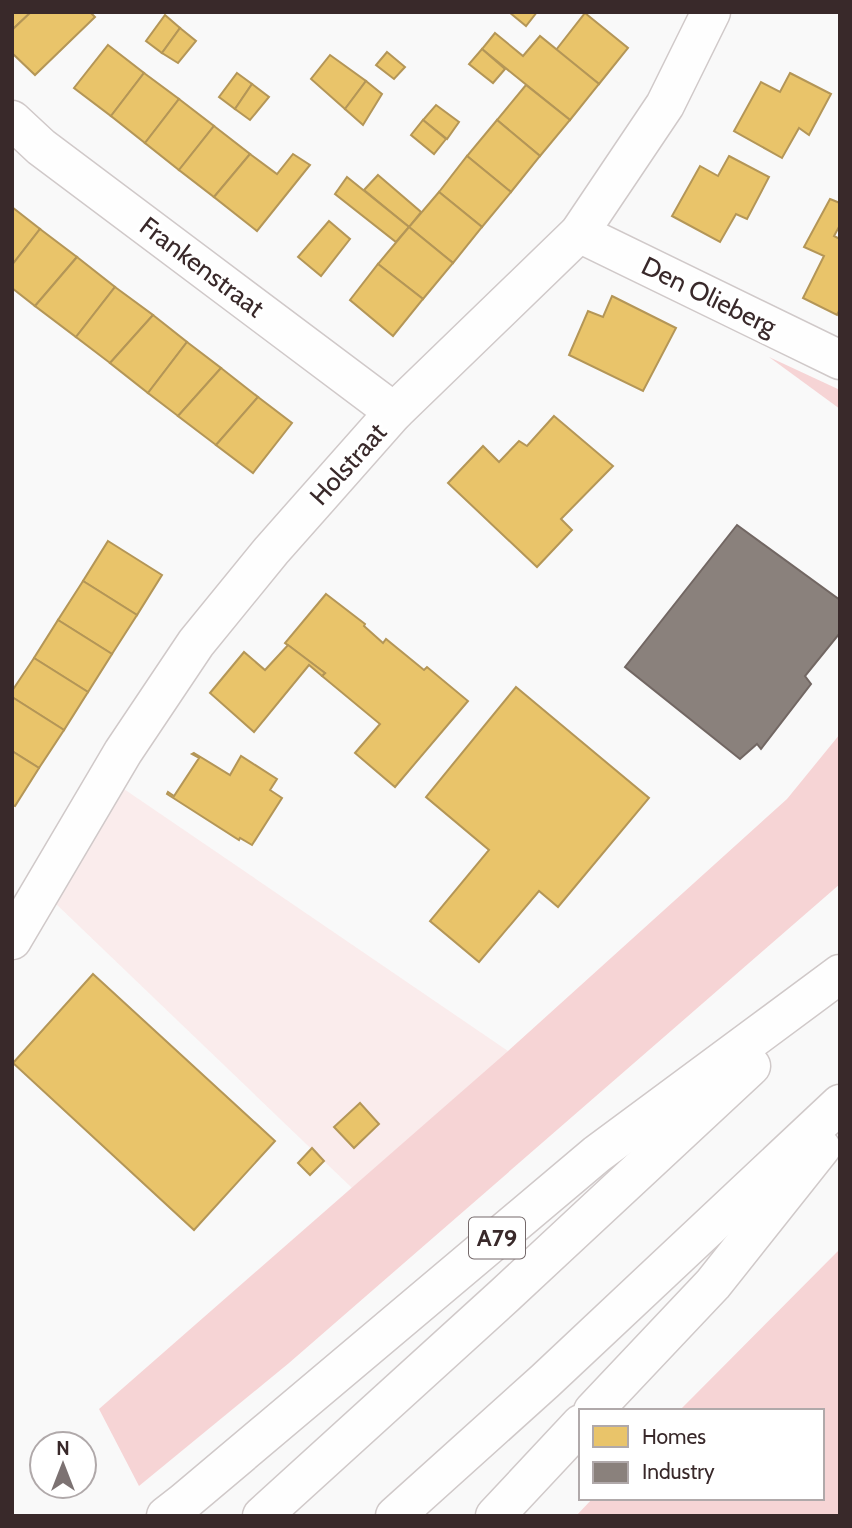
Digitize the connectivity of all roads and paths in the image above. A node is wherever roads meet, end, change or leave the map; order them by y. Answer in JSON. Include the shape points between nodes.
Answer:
{"nodes":[{"id":1,"x":711,"y":12,"type":"edge"},
{"id":2,"x":12,"y":120,"type":"edge"},
{"id":3,"x":579,"y":233,"type":"junction"},
{"id":4,"x":840,"y":360,"type":"edge"},
{"id":5,"x":394,"y":412,"type":"junction"},
{"id":6,"x":12,"y":940,"type":"edge"},
{"id":7,"x":840,"y":974,"type":"edge"},
{"id":8,"x":840,"y":983,"type":"edge"},
{"id":9,"x":840,"y":1104,"type":"edge"},
{"id":10,"x":840,"y":1125,"type":"edge"},
{"id":11,"x":595,"y":1409,"type":"edge"},
{"id":12,"x":579,"y":1426,"type":"edge"},
{"id":13,"x":166,"y":1516,"type":"edge"},
{"id":14,"x":262,"y":1516,"type":"edge"},
{"id":15,"x":395,"y":1516,"type":"edge"},
{"id":16,"x":495,"y":1516,"type":"edge"}],
"edges":[{"from":1,"to":3,"type":"main road","name":"Holstraat","via":[[665,105]]},
{"from":2,"to":5,"type":"main road","name":"Frankenstraat"},
{"from":3,"to":4,"type":"main road","name":"Den Olieberg"},
{"from":3,"to":5,"type":"main road","name":"Holstraat"},
{"from":5,"to":6,"type":"main road","name":"Holstraat","via":[[196,643],[123,752]]},
{"from":7,"to":13,"type":"main road","number":"A79","via":[[597,1154]]},
{"from":8,"to":14,"type":"main road","number":"A79"},
{"from":9,"to":15,"type":"main road"},
{"from":10,"to":11,"type":"main road","via":[[713,1284]]},
{"from":12,"to":16,"type":"main road"}]}
